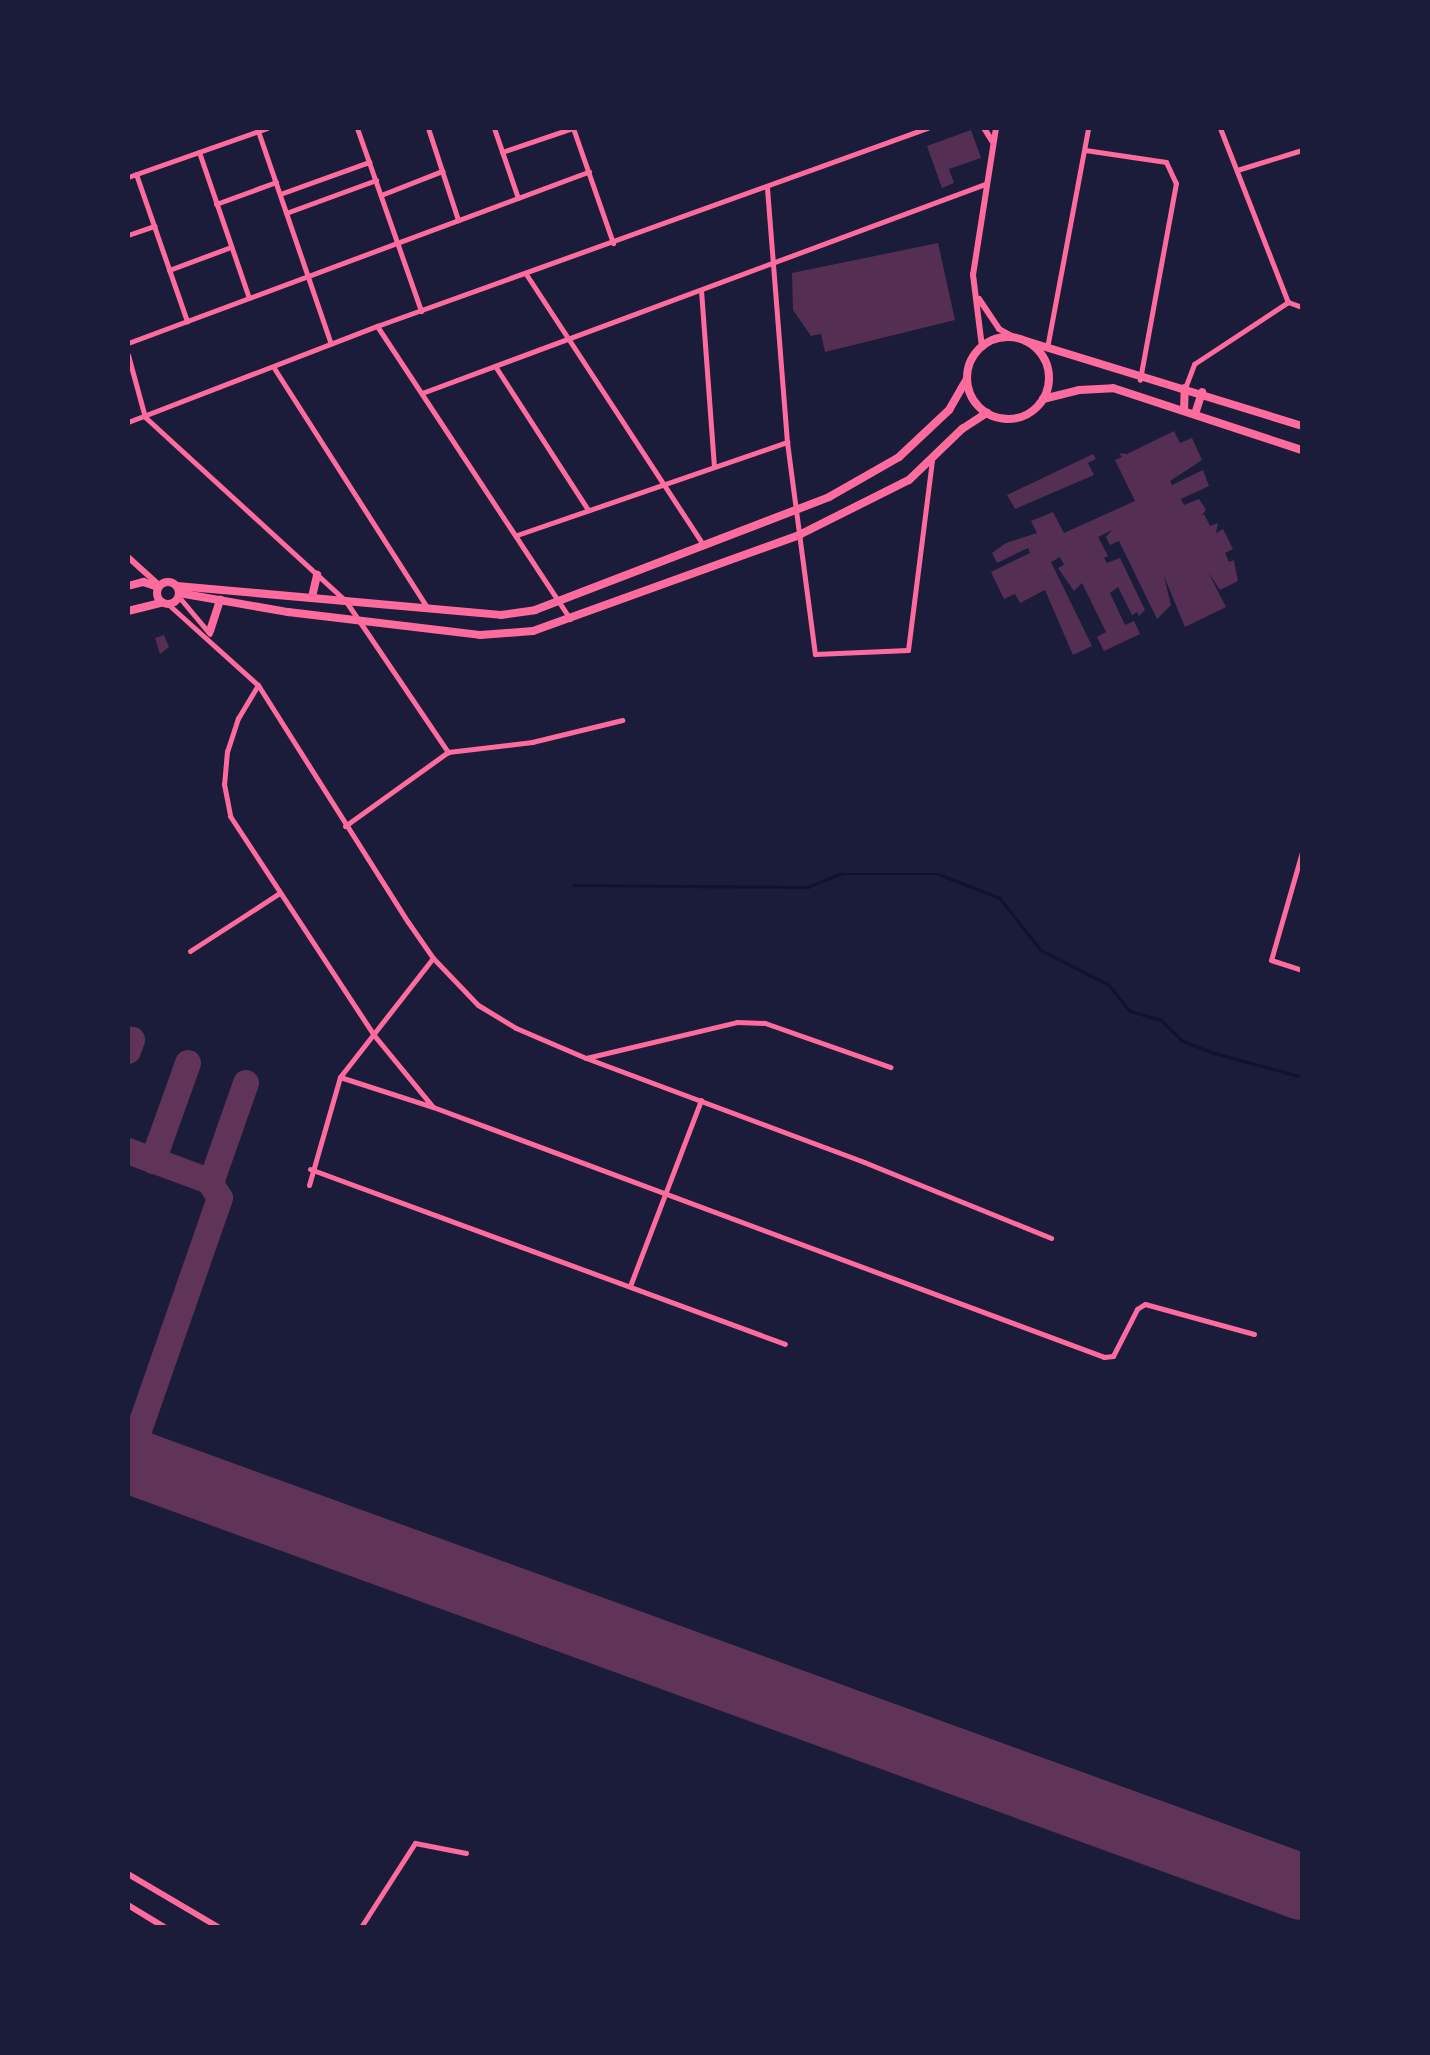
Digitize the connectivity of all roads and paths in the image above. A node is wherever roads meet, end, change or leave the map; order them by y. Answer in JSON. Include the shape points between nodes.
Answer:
{"nodes":[{"id":1,"x":267,"y":128,"type":"edge"},
{"id":2,"x":358,"y":128,"type":"edge"},
{"id":3,"x":428,"y":128,"type":"edge"},
{"id":4,"x":494,"y":128,"type":"edge"},
{"id":5,"x":573,"y":128,"type":"edge"},
{"id":6,"x":927,"y":128,"type":"edge"},
{"id":7,"x":984,"y":128,"type":"edge"},
{"id":8,"x":996,"y":128,"type":"edge"},
{"id":9,"x":1088,"y":128,"type":"edge"},
{"id":10,"x":1220,"y":128,"type":"edge"},
{"id":11,"x":258,"y":129,"type":"edge"},
{"id":12,"x":992,"y":141,"type":"junction"},
{"id":13,"x":1085,"y":150,"type":"junction"},
{"id":14,"x":1302,"y":150,"type":"edge"},
{"id":15,"x":199,"y":152,"type":"junction"},
{"id":16,"x":502,"y":152,"type":"junction"},
{"id":17,"x":369,"y":162,"type":"junction"},
{"id":18,"x":1237,"y":170,"type":"junction"},
{"id":19,"x":442,"y":171,"type":"junction"},
{"id":20,"x":589,"y":172,"type":"junction"},
{"id":21,"x":136,"y":174,"type":"junction"},
{"id":22,"x":128,"y":177,"type":"edge"},
{"id":23,"x":376,"y":180,"type":"junction"},
{"id":24,"x":276,"y":182,"type":"junction"},
{"id":25,"x":985,"y":184,"type":"junction"},
{"id":26,"x":767,"y":188,"type":"junction"},
{"id":27,"x":279,"y":194,"type":"junction"},
{"id":28,"x":381,"y":195,"type":"junction"},
{"id":29,"x":518,"y":198,"type":"junction"},
{"id":30,"x":216,"y":204,"type":"junction"},
{"id":31,"x":286,"y":213,"type":"junction"},
{"id":32,"x":458,"y":220,"type":"junction"},
{"id":33,"x":154,"y":226,"type":"junction"},
{"id":34,"x":128,"y":235,"type":"edge"},
{"id":35,"x":398,"y":243,"type":"junction"},
{"id":36,"x":613,"y":243,"type":"junction"},
{"id":37,"x":231,"y":247,"type":"junction"},
{"id":38,"x":773,"y":264,"type":"junction"},
{"id":39,"x":169,"y":270,"type":"junction"},
{"id":40,"x":526,"y":274,"type":"junction"},
{"id":41,"x":307,"y":276,"type":"junction"},
{"id":42,"x":701,"y":290,"type":"junction"},
{"id":43,"x":975,"y":292,"type":"junction"},
{"id":44,"x":248,"y":298,"type":"junction"},
{"id":45,"x":1288,"y":302,"type":"junction"},
{"id":46,"x":1302,"y":307,"type":"edge"},
{"id":47,"x":421,"y":311,"type":"junction"},
{"id":48,"x":187,"y":321,"type":"junction"},
{"id":49,"x":377,"y":326,"type":"junction"},
{"id":50,"x":1015,"y":338,"type":"junction"},
{"id":51,"x":569,"y":339,"type":"junction"},
{"id":52,"x":1026,"y":341,"type":"junction"},
{"id":53,"x":128,"y":343,"type":"edge"},
{"id":54,"x":331,"y":344,"type":"junction"},
{"id":55,"x":982,"y":347,"type":"junction"},
{"id":56,"x":1047,"y":350,"type":"junction"},
{"id":57,"x":128,"y":355,"type":"edge"},
{"id":58,"x":495,"y":366,"type":"junction"},
{"id":59,"x":274,"y":368,"type":"junction"},
{"id":60,"x":967,"y":379,"type":"junction"},
{"id":61,"x":1140,"y":380,"type":"junction"},
{"id":62,"x":1185,"y":388,"type":"junction"},
{"id":63,"x":1202,"y":392,"type":"junction"},
{"id":64,"x":422,"y":393,"type":"junction"},
{"id":65,"x":1043,"y":399,"type":"junction"},
{"id":66,"x":1184,"y":411,"type":"junction"},
{"id":67,"x":987,"y":413,"type":"junction"},
{"id":68,"x":1195,"y":414,"type":"junction"},
{"id":69,"x":145,"y":416,"type":"junction"},
{"id":70,"x":128,"y":422,"type":"edge"},
{"id":71,"x":1302,"y":426,"type":"edge"},
{"id":72,"x":787,"y":442,"type":"junction"},
{"id":73,"x":1302,"y":450,"type":"edge"},
{"id":74,"x":932,"y":459,"type":"junction"},
{"id":75,"x":714,"y":465,"type":"junction"},
{"id":76,"x":664,"y":484,"type":"junction"},
{"id":77,"x":588,"y":510,"type":"junction"},
{"id":78,"x":796,"y":513,"type":"junction"},
{"id":79,"x":517,"y":535,"type":"junction"},
{"id":80,"x":799,"y":535,"type":"junction"},
{"id":81,"x":705,"y":548,"type":"junction"},
{"id":82,"x":128,"y":557,"type":"edge"},
{"id":83,"x":317,"y":575,"type":"junction"},
{"id":84,"x":128,"y":586,"type":"edge"},
{"id":85,"x":159,"y":586,"type":"junction"},
{"id":86,"x":178,"y":592,"type":"junction"},
{"id":87,"x":312,"y":597,"type":"junction"},
{"id":88,"x":220,"y":600,"type":"junction"},
{"id":89,"x":345,"y":600,"type":"junction"},
{"id":90,"x":557,"y":602,"type":"junction"},
{"id":91,"x":165,"y":604,"type":"junction"},
{"id":92,"x":428,"y":610,"type":"junction"},
{"id":93,"x":128,"y":611,"type":"edge"},
{"id":94,"x":357,"y":620,"type":"junction"},
{"id":95,"x":570,"y":620,"type":"junction"},
{"id":96,"x":211,"y":636,"type":"junction"},
{"id":97,"x":258,"y":685,"type":"junction"},
{"id":98,"x":622,"y":720,"type":"dead end"},
{"id":99,"x":448,"y":752,"type":"junction"},
{"id":100,"x":345,"y":825,"type":"junction"},
{"id":101,"x":1302,"y":855,"type":"edge"},
{"id":102,"x":278,"y":894,"type":"junction"},
{"id":103,"x":190,"y":951,"type":"dead end"},
{"id":104,"x":433,"y":958,"type":"junction"},
{"id":105,"x":1302,"y":970,"type":"edge"},
{"id":106,"x":373,"y":1034,"type":"junction"},
{"id":107,"x":586,"y":1058,"type":"junction"},
{"id":108,"x":890,"y":1067,"type":"dead end"},
{"id":109,"x":340,"y":1077,"type":"junction"},
{"id":110,"x":701,"y":1100,"type":"junction"},
{"id":111,"x":433,"y":1107,"type":"junction"},
{"id":112,"x":310,"y":1169,"type":"junction"},
{"id":113,"x":309,"y":1185,"type":"dead end"},
{"id":114,"x":663,"y":1196,"type":"junction"},
{"id":115,"x":1051,"y":1238,"type":"dead end"},
{"id":116,"x":630,"y":1286,"type":"junction"},
{"id":117,"x":1254,"y":1334,"type":"dead end"},
{"id":118,"x":785,"y":1344,"type":"dead end"},
{"id":119,"x":466,"y":1853,"type":"dead end"},
{"id":120,"x":128,"y":1874,"type":"edge"},
{"id":121,"x":128,"y":1905,"type":"edge"},
{"id":122,"x":164,"y":1927,"type":"edge"},
{"id":123,"x":218,"y":1927,"type":"edge"},
{"id":124,"x":360,"y":1927,"type":"edge"}],
"edges":[{"from":1,"to":11,"type":"street"},
{"from":2,"to":17,"type":"street"},
{"from":3,"to":19,"type":"street"},
{"from":4,"to":16,"type":"street"},
{"from":5,"to":16,"type":"street"},
{"from":5,"to":20,"type":"street"},
{"from":6,"to":26,"type":"street"},
{"from":7,"to":12,"type":"street"},
{"from":8,"to":12,"type":"street"},
{"from":9,"to":13,"type":"street"},
{"from":10,"to":18,"type":"street"},
{"from":11,"to":15,"type":"street"},
{"from":11,"to":24,"type":"street"},
{"from":12,"to":25,"type":"street"},
{"from":13,"to":56,"type":"street"},
{"from":13,"to":61,"type":"street","via":[[1166,162],[1176,183]]},
{"from":14,"to":18,"type":"street"},
{"from":15,"to":21,"type":"street"},
{"from":15,"to":30,"type":"street"},
{"from":16,"to":29,"type":"street"},
{"from":17,"to":23,"type":"street"},
{"from":17,"to":27,"type":"street"},
{"from":18,"to":45,"type":"street"},
{"from":19,"to":28,"type":"street"},
{"from":19,"to":32,"type":"street"},
{"from":20,"to":29,"type":"street"},
{"from":20,"to":36,"type":"street"},
{"from":21,"to":22,"type":"street"},
{"from":21,"to":33,"type":"street"},
{"from":23,"to":28,"type":"street"},
{"from":23,"to":31,"type":"street"},
{"from":24,"to":27,"type":"street"},
{"from":24,"to":30,"type":"street"},
{"from":25,"to":38,"type":"street"},
{"from":25,"to":43,"type":"street"},
{"from":26,"to":36,"type":"street"},
{"from":26,"to":38,"type":"street"},
{"from":27,"to":31,"type":"street"},
{"from":28,"to":35,"type":"street"},
{"from":29,"to":32,"type":"street"},
{"from":30,"to":37,"type":"street"},
{"from":31,"to":41,"type":"street"},
{"from":32,"to":35,"type":"street"},
{"from":33,"to":34,"type":"street"},
{"from":33,"to":39,"type":"street"},
{"from":35,"to":41,"type":"street"},
{"from":35,"to":47,"type":"street"},
{"from":36,"to":40,"type":"street"},
{"from":37,"to":39,"type":"street"},
{"from":37,"to":44,"type":"street"},
{"from":38,"to":42,"type":"street"},
{"from":38,"to":72,"type":"street"},
{"from":39,"to":48,"type":"street"},
{"from":40,"to":47,"type":"street"},
{"from":40,"to":51,"type":"street"},
{"from":41,"to":44,"type":"street"},
{"from":41,"to":54,"type":"street"},
{"from":42,"to":51,"type":"street"},
{"from":42,"to":75,"type":"street"},
{"from":43,"to":50,"type":"street","via":[[999,329]]},
{"from":43,"to":55,"type":"street"},
{"from":44,"to":48,"type":"street"},
{"from":45,"to":46,"type":"street"},
{"from":45,"to":62,"type":"street","via":[[1192,366]]},
{"from":47,"to":49,"type":"street"},
{"from":48,"to":53,"type":"street"},
{"from":49,"to":54,"type":"street"},
{"from":49,"to":64,"type":"street"},
{"from":50,"to":52,"type":"main road"},
{"from":50,"to":55,"type":"main road"},
{"from":51,"to":58,"type":"street"},
{"from":51,"to":76,"type":"street"},
{"from":52,"to":56,"type":"main road"},
{"from":52,"to":65,"type":"main road","via":[[1037,349],[1049,373]]},
{"from":54,"to":59,"type":"street"},
{"from":55,"to":60,"type":"main road"},
{"from":56,"to":61,"type":"main road"},
{"from":57,"to":69,"type":"street"},
{"from":58,"to":64,"type":"street"},
{"from":58,"to":77,"type":"street"},
{"from":59,"to":69,"type":"street"},
{"from":59,"to":92,"type":"street"},
{"from":60,"to":67,"type":"main road","via":[[976,404]]},
{"from":60,"to":78,"type":"main road","via":[[949,410],[899,457]]},
{"from":61,"to":62,"type":"main road"},
{"from":62,"to":63,"type":"main road"},
{"from":62,"to":66,"type":"main road"},
{"from":63,"to":68,"type":"main road"},
{"from":63,"to":71,"type":"main road"},
{"from":64,"to":79,"type":"street"},
{"from":65,"to":66,"type":"main road","via":[[1113,388]]},
{"from":65,"to":67,"type":"main road","via":[[1035,409],[1012,419]]},
{"from":66,"to":68,"type":"main road"},
{"from":67,"to":74,"type":"main road"},
{"from":68,"to":73,"type":"main road"},
{"from":69,"to":70,"type":"street"},
{"from":69,"to":83,"type":"street"},
{"from":72,"to":75,"type":"street"},
{"from":72,"to":78,"type":"street"},
{"from":74,"to":80,"type":"main road","via":[[909,480]]},
{"from":74,"to":80,"type":"street","via":[[908,650],[815,654]]},
{"from":75,"to":76,"type":"street"},
{"from":76,"to":77,"type":"street"},
{"from":76,"to":81,"type":"street"},
{"from":77,"to":79,"type":"street"},
{"from":78,"to":80,"type":"street"},
{"from":78,"to":81,"type":"main road"},
{"from":79,"to":90,"type":"street"},
{"from":80,"to":95,"type":"main road"},
{"from":81,"to":90,"type":"main road"},
{"from":82,"to":85,"type":"street"},
{"from":83,"to":87,"type":"main road"},
{"from":83,"to":89,"type":"street"},
{"from":84,"to":85,"type":"main road","via":[[143,582]]},
{"from":85,"to":86,"type":"main road","via":[[170,582]]},
{"from":85,"to":91,"type":"main road"},
{"from":86,"to":87,"type":"main road"},
{"from":86,"to":88,"type":"main road"},
{"from":86,"to":91,"type":"main road"},
{"from":86,"to":96,"type":"street"},
{"from":87,"to":89,"type":"main road"},
{"from":88,"to":94,"type":"main road"},
{"from":88,"to":96,"type":"main road"},
{"from":89,"to":92,"type":"main road"},
{"from":89,"to":94,"type":"street"},
{"from":90,"to":92,"type":"main road","via":[[501,615]]},
{"from":90,"to":95,"type":"street"},
{"from":91,"to":93,"type":"main road"},
{"from":91,"to":96,"type":"street"},
{"from":94,"to":95,"type":"main road","via":[[480,635],[533,631]]},
{"from":94,"to":99,"type":"street"},
{"from":96,"to":97,"type":"street"},
{"from":97,"to":100,"type":"street"},
{"from":97,"to":102,"type":"street","via":[[238,718],[223,784],[230,816]]},
{"from":98,"to":99,"type":"street","via":[[532,742]]},
{"from":99,"to":100,"type":"street"},
{"from":100,"to":104,"type":"street"},
{"from":101,"to":105,"type":"street","via":[[1271,960]]},
{"from":102,"to":103,"type":"street"},
{"from":102,"to":106,"type":"street"},
{"from":104,"to":106,"type":"street"},
{"from":104,"to":107,"type":"street","via":[[478,1005],[516,1028]]},
{"from":106,"to":109,"type":"street"},
{"from":106,"to":111,"type":"street"},
{"from":107,"to":108,"type":"street","via":[[737,1022],[765,1023]]},
{"from":107,"to":110,"type":"street"},
{"from":109,"to":111,"type":"street"},
{"from":109,"to":112,"type":"street"},
{"from":110,"to":114,"type":"street"},
{"from":110,"to":115,"type":"street"},
{"from":111,"to":114,"type":"street"},
{"from":112,"to":113,"type":"street"},
{"from":112,"to":116,"type":"street"},
{"from":114,"to":116,"type":"street"},
{"from":114,"to":117,"type":"street","via":[[1104,1357],[1113,1356],[1145,1304]]},
{"from":116,"to":118,"type":"street"},
{"from":119,"to":124,"type":"street","via":[[415,1843]]},
{"from":120,"to":123,"type":"street"},
{"from":121,"to":122,"type":"street"}]}
